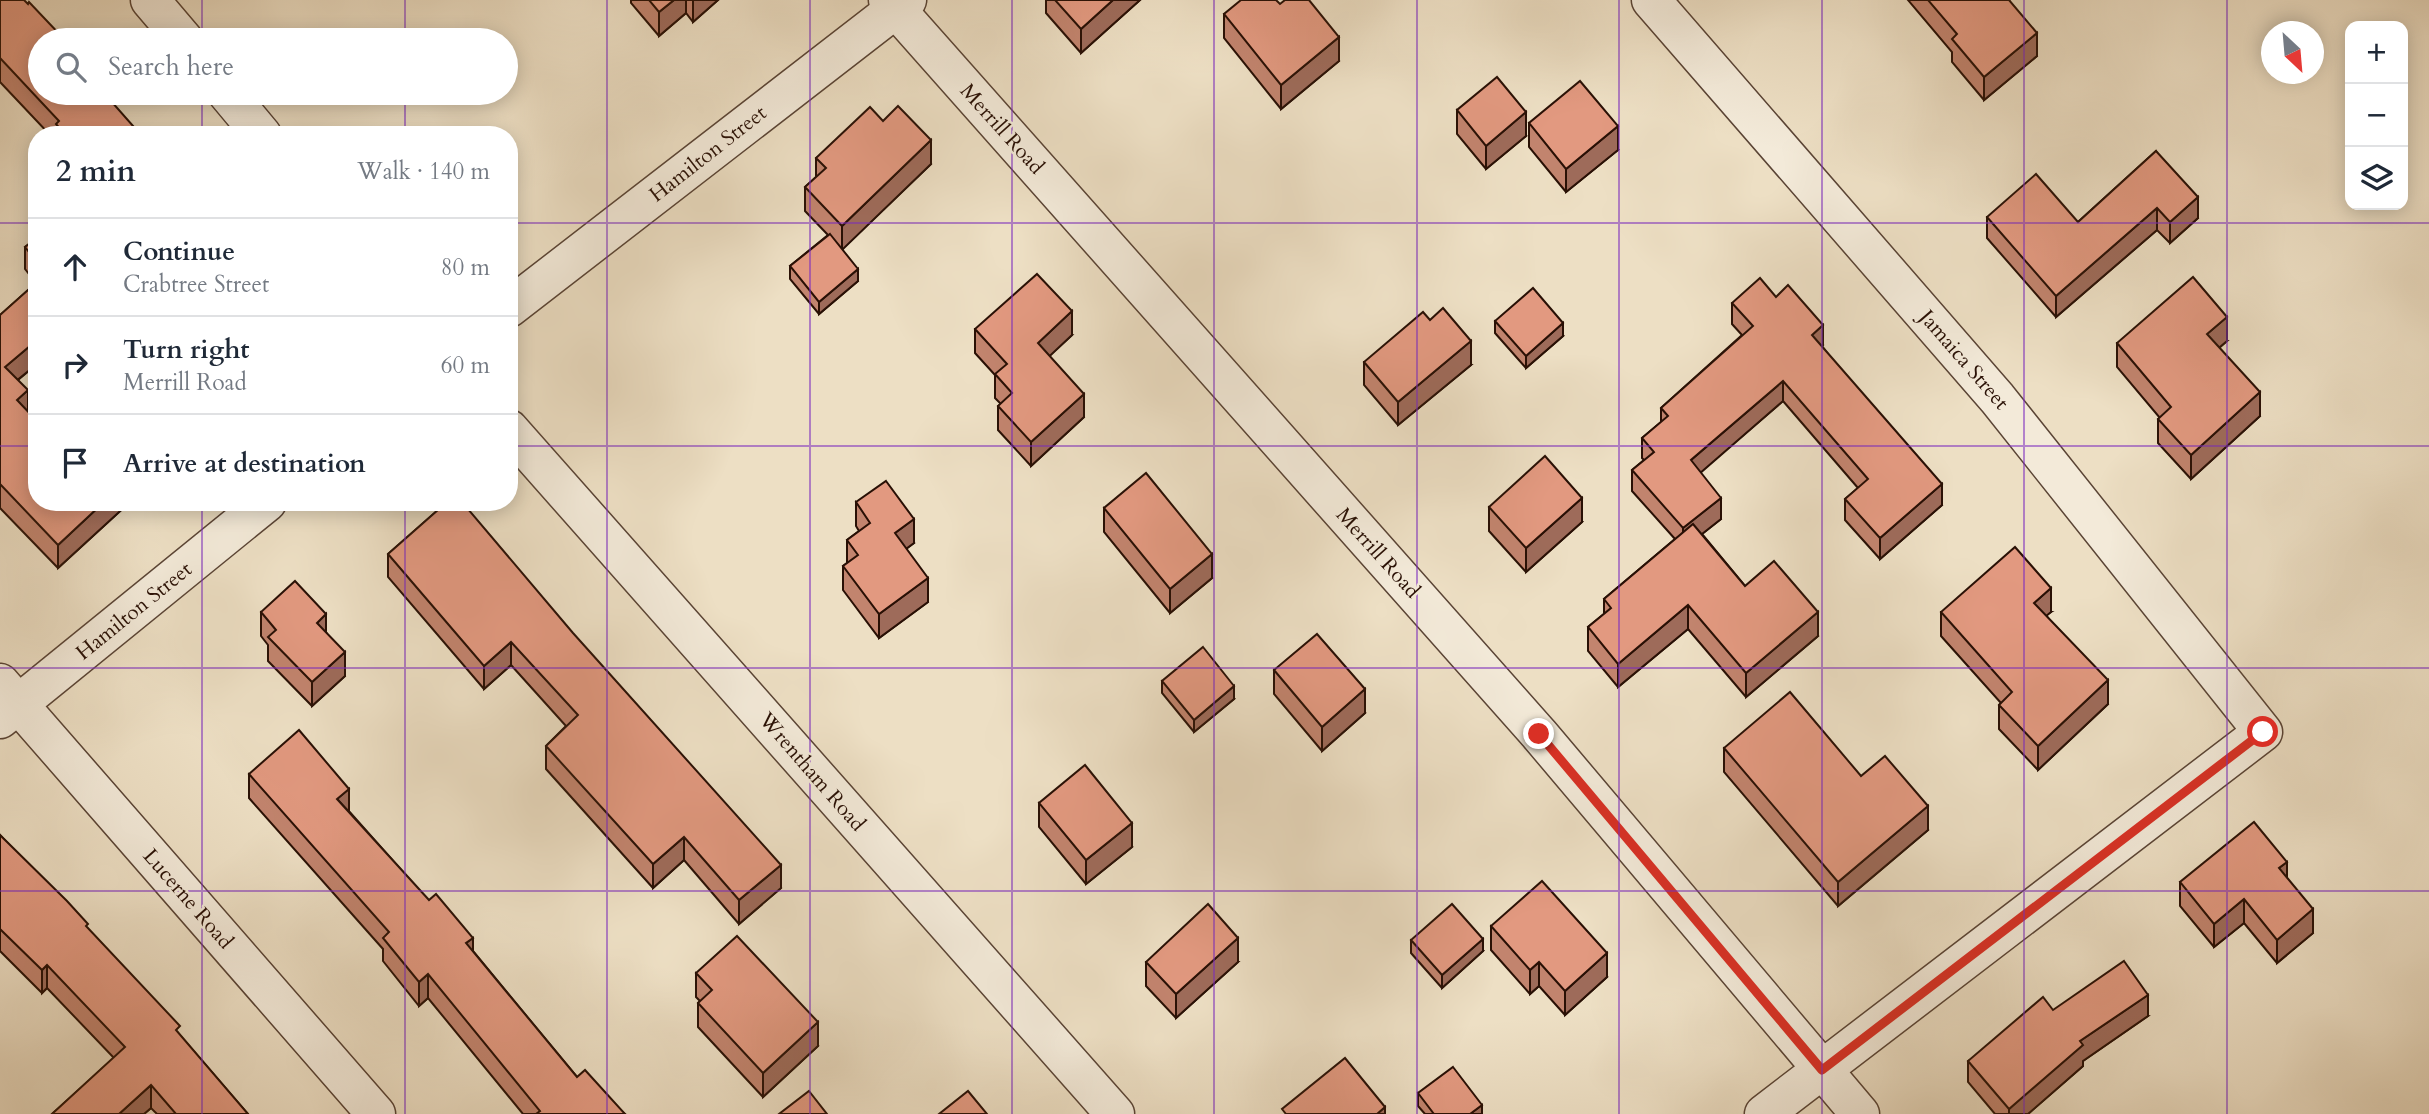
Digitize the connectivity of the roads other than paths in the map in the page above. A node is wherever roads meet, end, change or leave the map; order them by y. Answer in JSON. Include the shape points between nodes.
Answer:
{"nodes":[{"id":1,"x":150,"y":0,"type":"edge"},
{"id":2,"x":1651,"y":0,"type":"edge"},
{"id":3,"x":897,"y":3,"type":"edge"},
{"id":4,"x":174,"y":28,"type":"edge"},
{"id":5,"x":237,"y":105,"type":"edge"},
{"id":6,"x":254,"y":126,"type":"edge"},
{"id":7,"x":518,"y":301,"type":"edge"},
{"id":8,"x":518,"y":439,"type":"edge"},
{"id":9,"x":255,"y":511,"type":"edge"},
{"id":10,"x":6,"y":703,"type":"edge"},
{"id":11,"x":1822,"y":1070,"type":"junction"},
{"id":12,"x":376,"y":1114,"type":"edge"},
{"id":13,"x":1115,"y":1114,"type":"edge"},
{"id":14,"x":1764,"y":1114,"type":"edge"},
{"id":15,"x":1860,"y":1114,"type":"edge"}],
"edges":[{"from":1,"to":4,"type":"street"},
{"from":2,"to":11,"type":"street","name":"Jamaica Street","via":[[1997,398],[2263,732]]},
{"from":3,"to":7,"type":"street","name":"Hamilton Street"},
{"from":3,"to":11,"type":"street","name":"Merrill Road","via":[[1539,734]]},
{"from":5,"to":6,"type":"street"},
{"from":8,"to":13,"type":"street","name":"Wrentham Road"},
{"from":9,"to":10,"type":"street","name":"Hamilton Street"},
{"from":10,"to":12,"type":"street","name":"Lucerne Road"},
{"from":11,"to":14,"type":"street"},
{"from":11,"to":15,"type":"street","name":"Merrill Road"}]}
